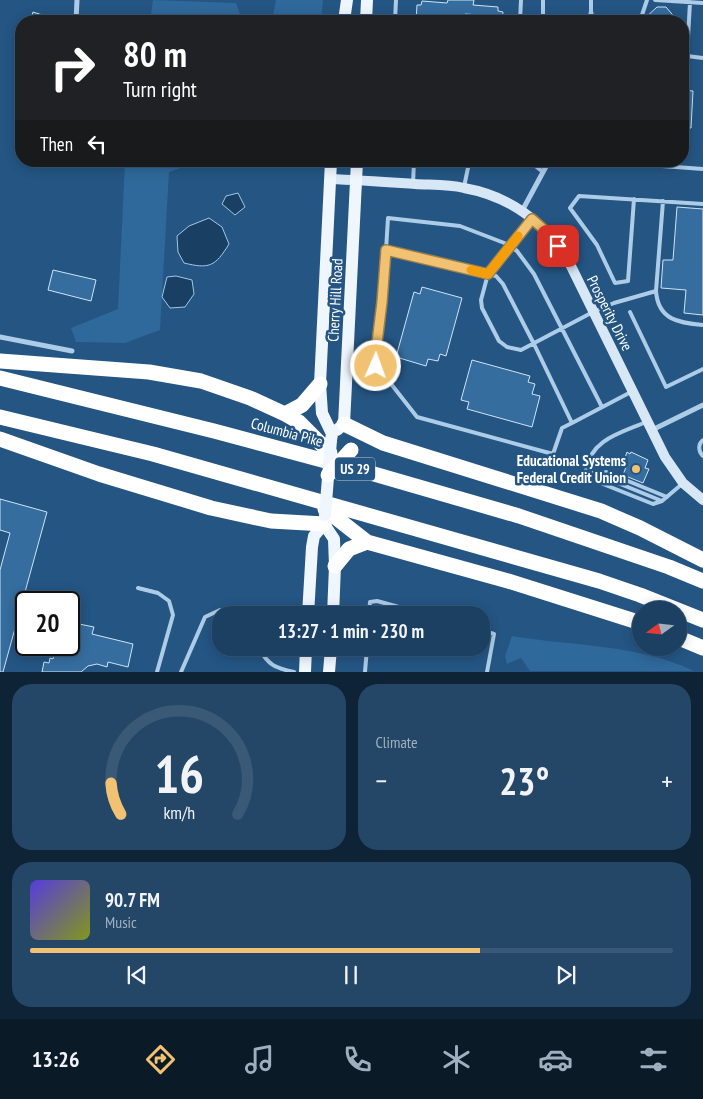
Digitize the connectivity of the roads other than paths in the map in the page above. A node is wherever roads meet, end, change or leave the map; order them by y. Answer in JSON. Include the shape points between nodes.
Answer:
{"nodes":[{"id":1,"x":77,"y":0,"type":"edge"},
{"id":2,"x":347,"y":0,"type":"edge"},
{"id":3,"x":367,"y":0,"type":"edge"},
{"id":4,"x":396,"y":0,"type":"edge"},
{"id":5,"x":521,"y":0,"type":"edge"},
{"id":6,"x":543,"y":0,"type":"edge"},
{"id":7,"x":591,"y":0,"type":"edge"},
{"id":8,"x":647,"y":0,"type":"edge"},
{"id":9,"x":655,"y":0,"type":"edge"},
{"id":10,"x":690,"y":2,"type":"junction"},
{"id":11,"x":703,"y":3,"type":"edge"},
{"id":12,"x":591,"y":13,"type":"edge"},
{"id":13,"x":76,"y":15,"type":"edge"},
{"id":14,"x":345,"y":15,"type":"edge"},
{"id":15,"x":366,"y":15,"type":"edge"},
{"id":16,"x":395,"y":15,"type":"edge"},
{"id":17,"x":520,"y":15,"type":"edge"},
{"id":18,"x":543,"y":15,"type":"edge"},
{"id":19,"x":642,"y":15,"type":"edge"},
{"id":20,"x":689,"y":15,"type":"edge"},
{"id":21,"x":689,"y":57,"type":"edge"},
{"id":22,"x":703,"y":58,"type":"edge"},
{"id":23,"x":331,"y":167,"type":"edge"},
{"id":24,"x":357,"y":167,"type":"edge"},
{"id":25,"x":414,"y":167,"type":"edge"},
{"id":26,"x":468,"y":167,"type":"edge"},
{"id":27,"x":537,"y":167,"type":"edge"},
{"id":28,"x":546,"y":167,"type":"edge"},
{"id":29,"x":672,"y":167,"type":"edge"},
{"id":30,"x":703,"y":169,"type":"edge"},
{"id":31,"x":543,"y":172,"type":"junction"},
{"id":32,"x":330,"y":179,"type":"junction"},
{"id":33,"x":357,"y":180,"type":"junction"},
{"id":34,"x":413,"y":184,"type":"junction"},
{"id":35,"x":464,"y":187,"type":"junction"},
{"id":36,"x":634,"y":200,"type":"junction"},
{"id":37,"x":663,"y":202,"type":"junction"},
{"id":38,"x":703,"y":204,"type":"edge"},
{"id":39,"x":522,"y":211,"type":"junction"},
{"id":40,"x":532,"y":219,"type":"junction"},
{"id":41,"x":510,"y":246,"type":"junction"},
{"id":42,"x":386,"y":250,"type":"junction"},
{"id":43,"x":488,"y":274,"type":"junction"},
{"id":44,"x":656,"y":291,"type":"junction"},
{"id":45,"x":593,"y":312,"type":"junction"},
{"id":46,"x":630,"y":312,"type":"dead end"},
{"id":47,"x":703,"y":325,"type":"edge"},
{"id":48,"x":562,"y":328,"type":"junction"},
{"id":49,"x":0,"y":337,"type":"edge"},
{"id":50,"x":534,"y":344,"type":"junction"},
{"id":51,"x":72,"y":351,"type":"dead end"},
{"id":52,"x":0,"y":360,"type":"edge"},
{"id":53,"x":703,"y":369,"type":"edge"},
{"id":54,"x":0,"y":378,"type":"edge"},
{"id":55,"x":320,"y":384,"type":"junction"},
{"id":56,"x":633,"y":391,"type":"junction"},
{"id":57,"x":703,"y":405,"type":"edge"},
{"id":58,"x":602,"y":407,"type":"junction"},
{"id":59,"x":285,"y":414,"type":"junction"},
{"id":60,"x":0,"y":417,"type":"edge"},
{"id":61,"x":572,"y":423,"type":"junction"},
{"id":62,"x":650,"y":425,"type":"junction"},
{"id":63,"x":334,"y":438,"type":"junction"},
{"id":64,"x":0,"y":439,"type":"edge"},
{"id":65,"x":703,"y":440,"type":"edge"},
{"id":66,"x":383,"y":443,"type":"junction"},
{"id":67,"x":703,"y":456,"type":"edge"},
{"id":68,"x":328,"y":475,"type":"junction"},
{"id":69,"x":599,"y":476,"type":"junction"},
{"id":70,"x":683,"y":483,"type":"junction"},
{"id":71,"x":667,"y":497,"type":"junction"},
{"id":72,"x":703,"y":500,"type":"edge"},
{"id":73,"x":327,"y":516,"type":"junction"},
{"id":74,"x":367,"y":542,"type":"junction"},
{"id":75,"x":703,"y":560,"type":"edge"},
{"id":76,"x":336,"y":566,"type":"junction"},
{"id":77,"x":703,"y":581,"type":"edge"},
{"id":78,"x":138,"y":588,"type":"dead end"},
{"id":79,"x":309,"y":606,"type":"edge"},
{"id":80,"x":334,"y":606,"type":"edge"},
{"id":81,"x":370,"y":606,"type":"edge"},
{"id":82,"x":395,"y":606,"type":"edge"},
{"id":83,"x":212,"y":614,"type":"edge"},
{"id":84,"x":632,"y":620,"type":"edge"},
{"id":85,"x":703,"y":620,"type":"edge"},
{"id":86,"x":490,"y":633,"type":"edge"},
{"id":87,"x":688,"y":642,"type":"edge"},
{"id":88,"x":703,"y":648,"type":"edge"},
{"id":89,"x":490,"y":653,"type":"edge"},
{"id":90,"x":263,"y":656,"type":"edge"},
{"id":91,"x":306,"y":656,"type":"edge"},
{"id":92,"x":330,"y":656,"type":"edge"},
{"id":93,"x":366,"y":656,"type":"edge"},
{"id":94,"x":489,"y":656,"type":"edge"},
{"id":95,"x":157,"y":672,"type":"edge"},
{"id":96,"x":181,"y":672,"type":"edge"},
{"id":97,"x":294,"y":672,"type":"edge"},
{"id":98,"x":305,"y":672,"type":"edge"},
{"id":99,"x":329,"y":672,"type":"edge"},
{"id":100,"x":365,"y":672,"type":"edge"},
{"id":101,"x":486,"y":672,"type":"edge"}],
"edges":[{"from":1,"to":13,"type":"street"},
{"from":2,"to":14,"type":"main road"},
{"from":3,"to":15,"type":"main road"},
{"from":4,"to":16,"type":"lane"},
{"from":5,"to":17,"type":"lane"},
{"from":6,"to":18,"type":"lane"},
{"from":7,"to":12,"type":"lane"},
{"from":8,"to":19,"type":"lane"},
{"from":9,"to":10,"type":"lane"},
{"from":10,"to":11,"type":"lane"},
{"from":10,"to":20,"type":"lane"},
{"from":21,"to":22,"type":"lane"},
{"from":23,"to":32,"type":"main road","name":"Cherry Hill Road"},
{"from":24,"to":33,"type":"main road","name":"Cherry Hill Road"},
{"from":25,"to":34,"type":"lane"},
{"from":26,"to":35,"type":"lane"},
{"from":27,"to":31,"type":"lane"},
{"from":28,"to":31,"type":"street"},
{"from":29,"to":30,"type":"lane"},
{"from":31,"to":39,"type":"street"},
{"from":32,"to":33,"type":"street","name":"Prosperity Drive"},
{"from":32,"to":55,"type":"main road","name":"Cherry Hill Road"},
{"from":33,"to":34,"type":"street","name":"Prosperity Drive"},
{"from":33,"to":63,"type":"main road","name":"Cherry Hill Road"},
{"from":34,"to":35,"type":"street","name":"Prosperity Drive"},
{"from":35,"to":39,"type":"street","name":"Prosperity Drive","via":[[496,197]]},
{"from":36,"to":36,"type":"lane","via":[[579,196],[570,208],[597,245],[615,283],[628,280]]},
{"from":36,"to":37,"type":"lane"},
{"from":37,"to":38,"type":"lane"},
{"from":37,"to":44,"type":"lane"},
{"from":39,"to":40,"type":"street","name":"Prosperity Drive"},
{"from":40,"to":41,"type":"lane"},
{"from":40,"to":45,"type":"street","name":"Prosperity Drive","via":[[550,235],[568,260]]},
{"from":41,"to":42,"type":"lane","via":[[460,226],[388,218]]},
{"from":41,"to":43,"type":"lane"},
{"from":41,"to":48,"type":"lane","via":[[534,274]]},
{"from":42,"to":43,"type":"lane"},
{"from":42,"to":61,"type":"lane","via":[[376,366],[417,417],[553,454],[562,428]]},
{"from":43,"to":50,"type":"lane","via":[[496,276],[503,284]]},
{"from":43,"to":50,"type":"lane","via":[[480,300],[498,341],[506,347],[521,350]]},
{"from":44,"to":45,"type":"lane"},
{"from":44,"to":47,"type":"lane","via":[[662,311],[671,319],[683,324]]},
{"from":45,"to":48,"type":"lane"},
{"from":45,"to":56,"type":"street","name":"Prosperity Drive"},
{"from":46,"to":53,"type":"lane","via":[[666,387]]},
{"from":48,"to":50,"type":"lane"},
{"from":48,"to":58,"type":"lane"},
{"from":49,"to":51,"type":"street"},
{"from":50,"to":61,"type":"lane"},
{"from":52,"to":59,"type":"highway","via":[[148,372],[201,381]]},
{"from":54,"to":77,"type":"highway","name":"Columbia Pike","number":"US 29","via":[[419,487],[519,516],[669,566]]},
{"from":55,"to":59,"type":"highway","via":[[302,405]]},
{"from":55,"to":63,"type":"main road","name":"Cherry Hill Road","via":[[322,413]]},
{"from":56,"to":58,"type":"lane"},
{"from":56,"to":62,"type":"street","name":"Prosperity Drive"},
{"from":57,"to":62,"type":"street"},
{"from":58,"to":61,"type":"lane"},
{"from":59,"to":63,"type":"highway","via":[[312,435]]},
{"from":60,"to":85,"type":"highway","via":[[153,454],[580,576]]},
{"from":62,"to":69,"type":"lane","via":[[598,445],[589,456],[586,470]]},
{"from":62,"to":70,"type":"street","name":"Prosperity Drive","via":[[665,457]]},
{"from":63,"to":66,"type":"highway"},
{"from":63,"to":68,"type":"main road","name":"Cherry Hill Road","bridge":true},
{"from":64,"to":73,"type":"highway","via":[[211,508],[272,521]]},
{"from":65,"to":67,"type":"lane","via":[[699,448]]},
{"from":66,"to":68,"type":"highway","bridge":true,"via":[[362,444],[351,450]]},
{"from":66,"to":75,"type":"highway","via":[[601,511]]},
{"from":68,"to":73,"type":"main road","name":"Cherry Hill Road","bridge":true},
{"from":69,"to":71,"type":"lane","via":[[606,472]]},
{"from":69,"to":71,"type":"lane","via":[[662,501]]},
{"from":70,"to":71,"type":"lane"},
{"from":70,"to":72,"type":"street","name":"Prosperity Drive"},
{"from":73,"to":74,"type":"highway"},
{"from":73,"to":76,"type":"main road","via":[[334,539]]},
{"from":73,"to":79,"type":"main road","via":[[314,536]]},
{"from":74,"to":76,"type":"highway","via":[[349,549]]},
{"from":74,"to":84,"type":"highway"},
{"from":76,"to":80,"type":"main road"},
{"from":78,"to":95,"type":"lane","via":[[158,593],[169,601],[173,615]]},
{"from":81,"to":82,"type":"lane","via":[[370,602],[377,601]]},
{"from":83,"to":96,"type":"lane","via":[[205,617]]},
{"from":86,"to":89,"type":"lane","via":[[494,634]]},
{"from":87,"to":88,"type":"highway"},
{"from":90,"to":97,"type":"lane","via":[[278,669]]},
{"from":91,"to":98,"type":"main road"},
{"from":92,"to":99,"type":"main road"},
{"from":93,"to":100,"type":"lane"},
{"from":94,"to":101,"type":"lane"}]}
